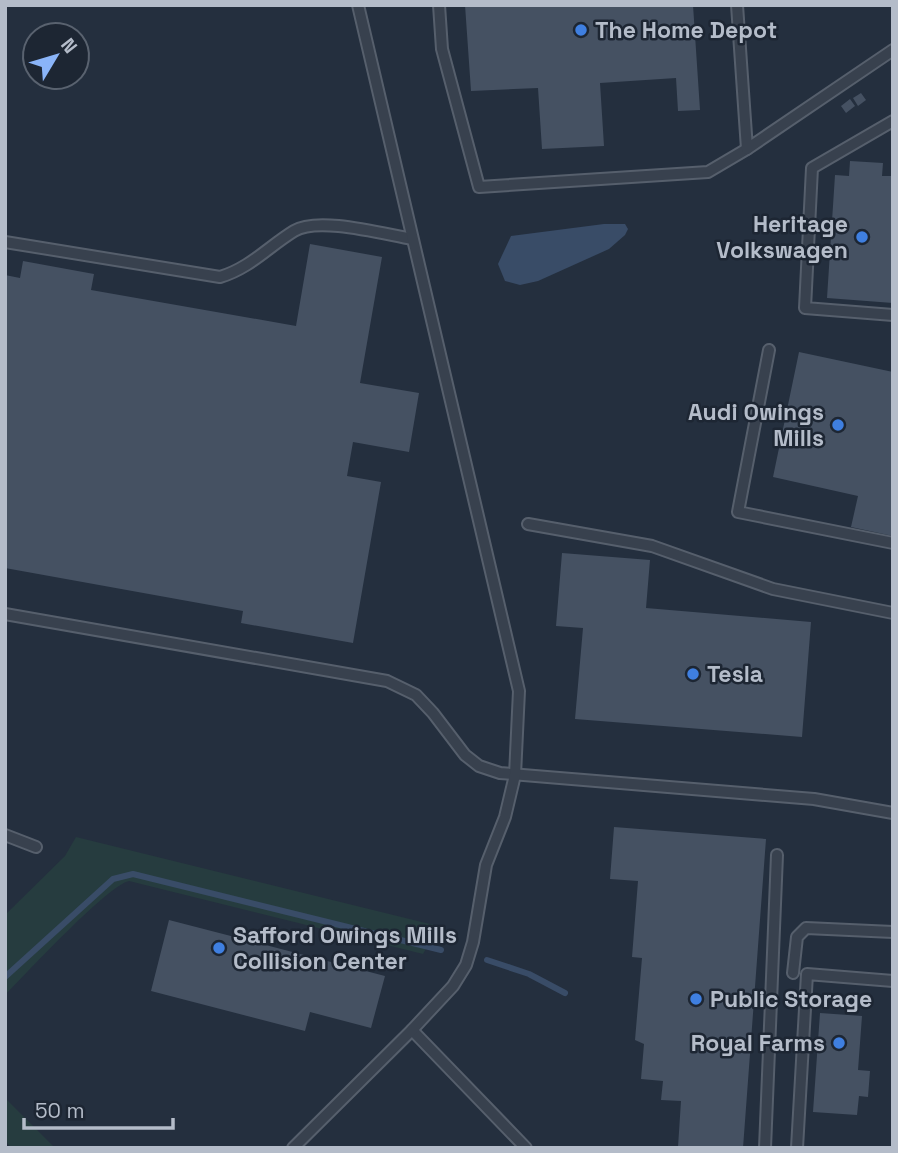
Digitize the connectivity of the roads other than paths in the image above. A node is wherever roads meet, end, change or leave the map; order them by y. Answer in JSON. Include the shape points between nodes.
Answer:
{"nodes":[{"id":1,"x":358,"y":5,"type":"edge"},
{"id":2,"x":439,"y":5,"type":"edge"},
{"id":3,"x":737,"y":5,"type":"edge"},
{"id":4,"x":893,"y":50,"type":"edge"},
{"id":5,"x":893,"y":121,"type":"edge"},
{"id":6,"x":747,"y":149,"type":"junction"},
{"id":7,"x":412,"y":239,"type":"junction"},
{"id":8,"x":5,"y":242,"type":"edge"},
{"id":9,"x":893,"y":315,"type":"edge"},
{"id":10,"x":769,"y":351,"type":"dead end"},
{"id":11,"x":528,"y":524,"type":"dead end"},
{"id":12,"x":893,"y":543,"type":"edge"},
{"id":13,"x":893,"y":613,"type":"edge"},
{"id":14,"x":5,"y":614,"type":"edge"},
{"id":15,"x":515,"y":775,"type":"junction"},
{"id":16,"x":893,"y":813,"type":"edge"},
{"id":17,"x":5,"y":835,"type":"edge"},
{"id":18,"x":36,"y":847,"type":"dead end"},
{"id":19,"x":777,"y":855,"type":"dead end"},
{"id":20,"x":893,"y":932,"type":"edge"},
{"id":21,"x":772,"y":972,"type":"junction"},
{"id":22,"x":793,"y":974,"type":"junction"},
{"id":23,"x":807,"y":974,"type":"junction"},
{"id":24,"x":893,"y":981,"type":"edge"},
{"id":25,"x":412,"y":1030,"type":"junction"},
{"id":26,"x":293,"y":1148,"type":"edge"},
{"id":27,"x":526,"y":1148,"type":"edge"},
{"id":28,"x":765,"y":1148,"type":"edge"},
{"id":29,"x":797,"y":1148,"type":"edge"}],
"edges":[{"from":1,"to":7,"type":"lane"},
{"from":2,"to":6,"type":"lane","via":[[442,48],[480,187],[708,172]]},
{"from":3,"to":6,"type":"lane"},
{"from":4,"to":6,"type":"lane"},
{"from":5,"to":9,"type":"lane","via":[[812,168],[804,308]]},
{"from":7,"to":8,"type":"lane","via":[[312,224],[295,230],[249,265],[220,277]]},
{"from":7,"to":15,"type":"lane","via":[[519,691]]},
{"from":10,"to":12,"type":"lane","via":[[738,512]]},
{"from":11,"to":13,"type":"lane","via":[[652,546],[773,589]]},
{"from":14,"to":15,"type":"lane","via":[[387,681],[416,695],[479,766]]},
{"from":15,"to":16,"type":"lane","via":[[814,799]]},
{"from":15,"to":25,"type":"lane","via":[[486,865],[466,965]]},
{"from":17,"to":18,"type":"lane"},
{"from":19,"to":21,"type":"lane"},
{"from":20,"to":22,"type":"lane","via":[[806,928],[797,937]]},
{"from":21,"to":22,"type":"lane"},
{"from":21,"to":28,"type":"lane"},
{"from":22,"to":23,"type":"lane"},
{"from":23,"to":24,"type":"lane"},
{"from":23,"to":29,"type":"lane"},
{"from":25,"to":26,"type":"lane"},
{"from":25,"to":27,"type":"lane"}]}
